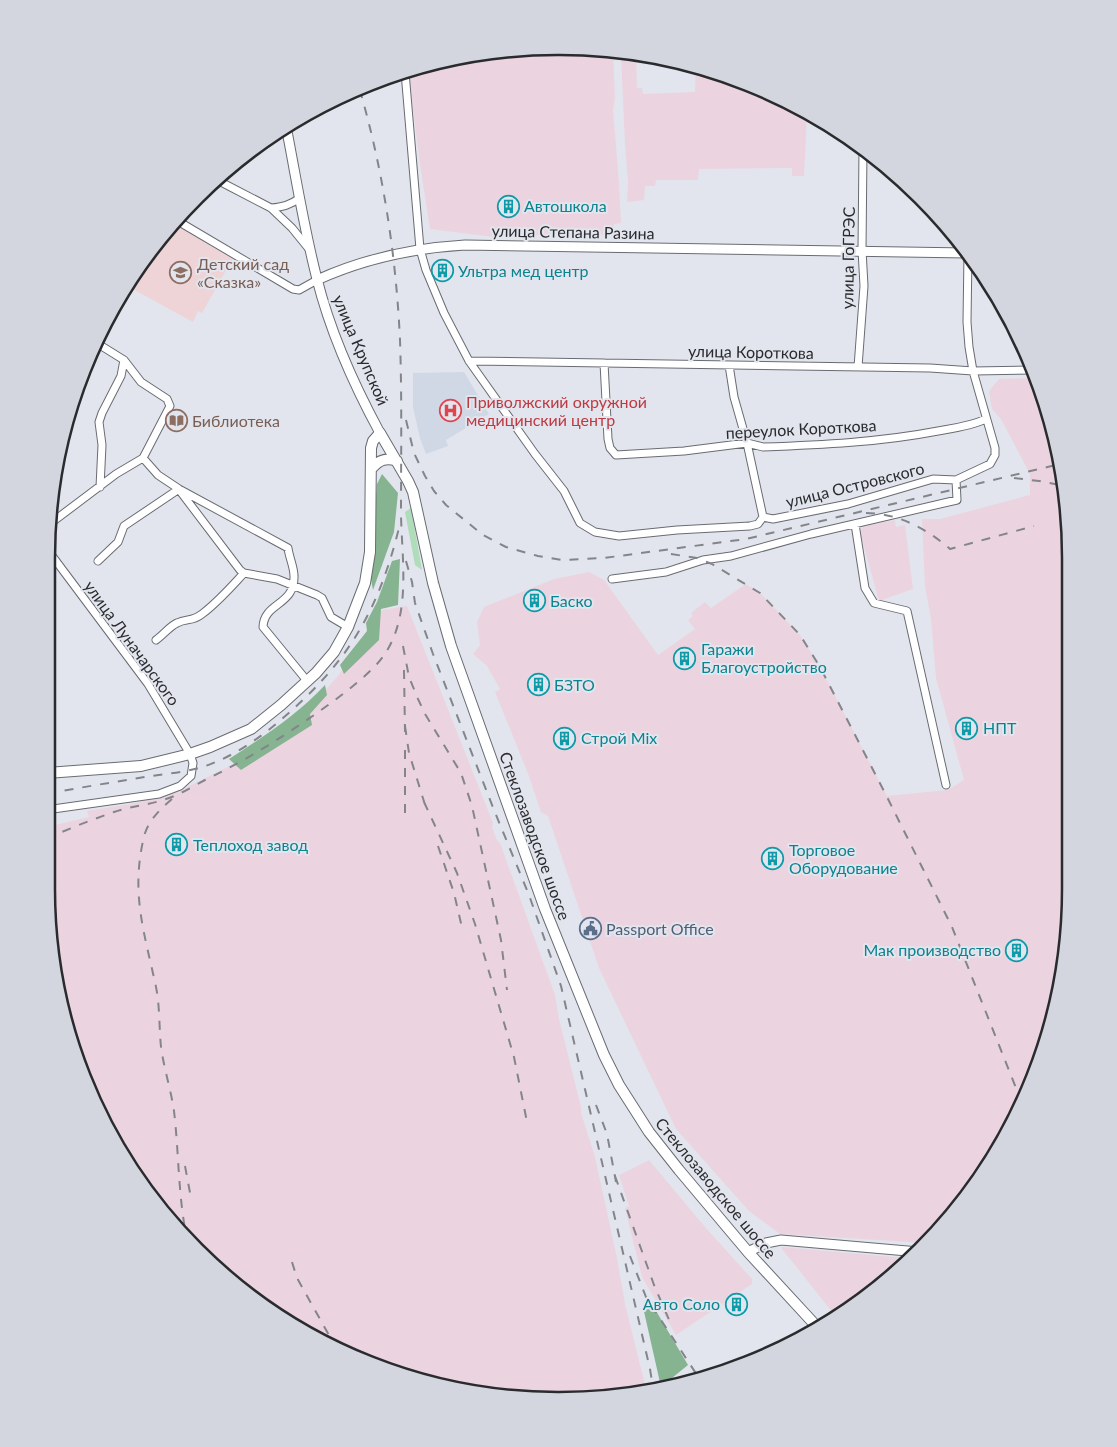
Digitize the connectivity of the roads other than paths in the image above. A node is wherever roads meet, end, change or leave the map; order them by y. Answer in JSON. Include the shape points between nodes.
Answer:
{"nodes":[{"id":1,"x":405,"y":80,"type":"edge"},
{"id":2,"x":288,"y":134,"type":"edge"},
{"id":3,"x":863,"y":158,"type":"edge"},
{"id":4,"x":223,"y":183,"type":"edge"},
{"id":5,"x":300,"y":198,"type":"junction"},
{"id":6,"x":271,"y":208,"type":"junction"},
{"id":7,"x":183,"y":224,"type":"edge"},
{"id":8,"x":420,"y":249,"type":"junction"},
{"id":9,"x":310,"y":250,"type":"junction"},
{"id":10,"x":862,"y":250,"type":"junction"},
{"id":11,"x":959,"y":254,"type":"edge"},
{"id":12,"x":968,"y":266,"type":"edge"},
{"id":13,"x":317,"y":280,"type":"junction"},
{"id":14,"x":102,"y":346,"type":"edge"},
{"id":15,"x":124,"y":360,"type":"junction"},
{"id":16,"x":469,"y":361,"type":"junction"},
{"id":17,"x":604,"y":363,"type":"junction"},
{"id":18,"x":729,"y":365,"type":"junction"},
{"id":19,"x":858,"y":367,"type":"junction"},
{"id":20,"x":973,"y":370,"type":"junction"},
{"id":21,"x":1025,"y":370,"type":"edge"},
{"id":22,"x":986,"y":419,"type":"junction"},
{"id":23,"x":380,"y":433,"type":"junction"},
{"id":24,"x":747,"y":443,"type":"junction"},
{"id":25,"x":143,"y":458,"type":"junction"},
{"id":26,"x":397,"y":461,"type":"junction"},
{"id":27,"x":372,"y":468,"type":"junction"},
{"id":28,"x":956,"y":480,"type":"junction"},
{"id":29,"x":100,"y":487,"type":"junction"},
{"id":30,"x":179,"y":489,"type":"junction"},
{"id":31,"x":763,"y":517,"type":"junction"},
{"id":32,"x":420,"y":518,"type":"joint"},
{"id":33,"x":57,"y":519,"type":"edge"},
{"id":34,"x":855,"y":524,"type":"junction"},
{"id":35,"x":55,"y":561,"type":"edge"},
{"id":36,"x":98,"y":561,"type":"dead end"},
{"id":37,"x":244,"y":573,"type":"junction"},
{"id":38,"x":612,"y":579,"type":"dead end"},
{"id":39,"x":294,"y":586,"type":"junction"},
{"id":40,"x":348,"y":627,"type":"junction"},
{"id":41,"x":156,"y":640,"type":"dead end"},
{"id":42,"x":308,"y":682,"type":"junction"},
{"id":43,"x":190,"y":754,"type":"junction"},
{"id":44,"x":55,"y":772,"type":"edge"},
{"id":45,"x":946,"y":785,"type":"dead end"},
{"id":46,"x":55,"y":809,"type":"edge"},
{"id":47,"x":908,"y":1251,"type":"edge"},
{"id":48,"x":748,"y":1252,"type":"junction"},
{"id":49,"x":814,"y":1323,"type":"edge"}],
"edges":[{"from":1,"to":8,"type":"street"},
{"from":2,"to":5,"type":"street","name":"улица Крупской"},
{"from":3,"to":10,"type":"street","name":"улица ГоГРЭС"},
{"from":4,"to":6,"type":"street"},
{"from":5,"to":6,"type":"street","via":[[291,205]]},
{"from":5,"to":9,"type":"street","name":"улица Крупской"},
{"from":6,"to":9,"type":"street"},
{"from":7,"to":13,"type":"street","via":[[294,289],[299,290]]},
{"from":8,"to":10,"type":"street","name":"улица Степана Разина","via":[[466,245]]},
{"from":8,"to":13,"type":"street","name":"улица Степана Разина","via":[[354,266]]},
{"from":8,"to":16,"type":"street","via":[[444,313]]},
{"from":9,"to":13,"type":"street","name":"улица Крупской"},
{"from":10,"to":11,"type":"street"},
{"from":10,"to":19,"type":"street","name":"улица ГоГРЭС","via":[[864,286]]},
{"from":12,"to":20,"type":"street","via":[[967,328]]},
{"from":13,"to":23,"type":"street","name":"улица Крупской","via":[[339,345]]},
{"from":14,"to":15,"type":"street"},
{"from":15,"to":25,"type":"street","via":[[141,382],[167,399],[170,406]]},
{"from":15,"to":29,"type":"street","via":[[121,376],[99,422],[102,445]]},
{"from":16,"to":17,"type":"street","name":"улица Короткова"},
{"from":16,"to":31,"type":"street","name":"улица Островского","via":[[564,491],[580,523],[595,532],[618,536],[750,526],[758,524]]},
{"from":17,"to":18,"type":"street","name":"улица Короткова"},
{"from":17,"to":24,"type":"street","name":"переулок Короткова","via":[[608,439],[616,455]]},
{"from":18,"to":19,"type":"street","name":"улица Короткова"},
{"from":18,"to":24,"type":"street"},
{"from":19,"to":20,"type":"street","name":"улица Короткова"},
{"from":20,"to":21,"type":"street","name":"улица Короткова"},
{"from":20,"to":22,"type":"street"},
{"from":22,"to":24,"type":"street","name":"переулок Короткова","via":[[976,424],[876,440],[771,447]]},
{"from":22,"to":28,"type":"street","name":"улица Островского","via":[[995,448],[993,460],[984,468]]},
{"from":23,"to":26,"type":"main road","name":"улица Крупской"},
{"from":23,"to":27,"type":"main road","via":[[373,441]]},
{"from":24,"to":31,"type":"street"},
{"from":25,"to":29,"type":"street"},
{"from":25,"to":30,"type":"street","via":[[158,475]]},
{"from":26,"to":27,"type":"main road","via":[[383,459]]},
{"from":26,"to":32,"type":"main road","name":"улица Крупской","via":[[413,492]]},
{"from":27,"to":40,"type":"main road","via":[[368,569]]},
{"from":28,"to":31,"type":"street","name":"улица Островского","via":[[934,479],[848,504],[773,520]]},
{"from":28,"to":34,"type":"street","via":[[957,500]]},
{"from":29,"to":33,"type":"street"},
{"from":30,"to":36,"type":"street","via":[[124,526],[118,542]]},
{"from":30,"to":37,"type":"street"},
{"from":30,"to":39,"type":"street","via":[[288,548],[295,574]]},
{"from":32,"to":48,"type":"main road","name":"Стеклозаводское шоссе","via":[[433,583],[451,646],[545,909],[604,1055],[649,1132]]},
{"from":34,"to":38,"type":"street","via":[[731,556],[703,560],[666,572]]},
{"from":34,"to":45,"type":"street","via":[[865,588],[874,603],[907,611]]},
{"from":35,"to":43,"type":"street","name":"улица Луначарского","via":[[148,684]]},
{"from":37,"to":39,"type":"street"},
{"from":37,"to":41,"type":"street","via":[[203,614],[175,624]]},
{"from":39,"to":40,"type":"street","via":[[322,598],[331,617]]},
{"from":39,"to":42,"type":"street","via":[[289,596],[266,614],[263,628]]},
{"from":40,"to":42,"type":"main road","via":[[327,661]]},
{"from":42,"to":43,"type":"main road","via":[[251,728]]},
{"from":43,"to":44,"type":"main road","via":[[141,766]]},
{"from":43,"to":46,"type":"street","via":[[193,763],[191,776],[173,790]]},
{"from":47,"to":48,"type":"street","via":[[781,1240]]},
{"from":48,"to":49,"type":"main road","name":"Стеклозаводское шоссе"}]}
